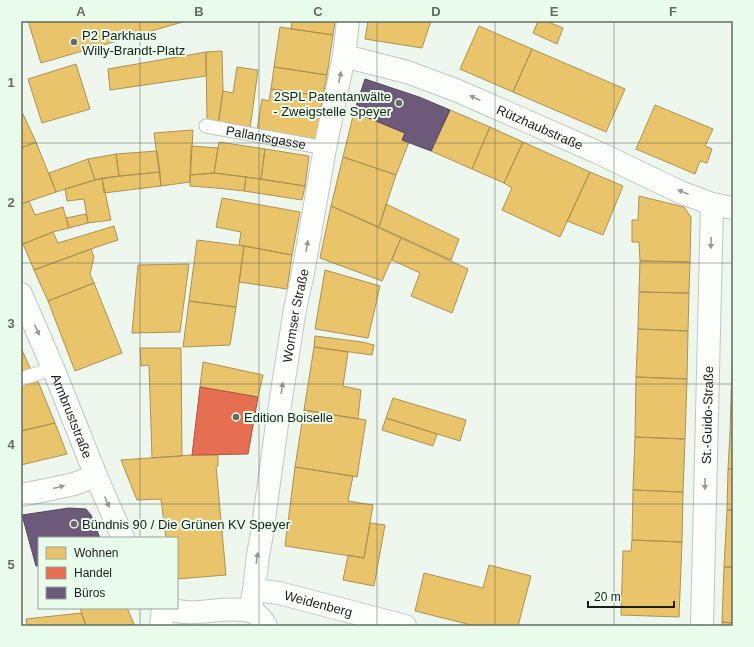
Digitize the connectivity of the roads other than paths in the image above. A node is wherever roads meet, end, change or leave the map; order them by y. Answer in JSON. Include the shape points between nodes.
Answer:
{"nodes":[{"id":1,"x":348,"y":21,"type":"edge"},
{"id":2,"x":344,"y":56,"type":"junction"},
{"id":3,"x":206,"y":126,"type":"dead end"},
{"id":4,"x":325,"y":148,"type":"junction"},
{"id":5,"x":723,"y":206,"type":"edge"},
{"id":6,"x":21,"y":294,"type":"edge"},
{"id":7,"x":53,"y":368,"type":"junction"},
{"id":8,"x":21,"y":379,"type":"edge"},
{"id":9,"x":96,"y":476,"type":"junction"},
{"id":10,"x":21,"y":495,"type":"edge"},
{"id":11,"x":123,"y":537,"type":"edge"},
{"id":12,"x":252,"y":600,"type":"junction"},
{"id":13,"x":163,"y":609,"type":"edge"},
{"id":14,"x":170,"y":609,"type":"edge"},
{"id":15,"x":161,"y":626,"type":"edge"},
{"id":16,"x":266,"y":626,"type":"edge"},
{"id":17,"x":405,"y":626,"type":"edge"},
{"id":18,"x":702,"y":626,"type":"edge"}],
"edges":[{"from":1,"to":2,"type":"street","name":"Wormser Straße"},
{"from":4,"to":2,"type":"street","name":"Wormser Straße","one_way":true},
{"from":5,"to":2,"type":"street","name":"Rützhaubstraße","one_way":true,"via":[[680,192],[600,153],[458,91],[407,72]]},
{"from":3,"to":4,"type":"lane","name":"Pallantsgasse"},
{"from":12,"to":4,"type":"street","name":"Wormser Straße","one_way":true,"via":[[294,317]]},
{"from":5,"to":18,"type":"street","name":"St.-Guido-Straße","one_way":true},
{"from":6,"to":7,"type":"street","name":"Armbruststraße","one_way":true},
{"from":7,"to":8,"type":"lane"},
{"from":7,"to":9,"type":"street","name":"Armbruststraße"},
{"from":10,"to":9,"type":"street","one_way":true,"via":[[74,484]]},
{"from":9,"to":11,"type":"street","name":"Armbruststraße","one_way":true},
{"from":12,"to":14,"type":"street","via":[[235,609],[187,613]]},
{"from":12,"to":16,"type":"street","via":[[258,616]]},
{"from":12,"to":17,"type":"street","name":"Weidenberg","via":[[280,593]]},
{"from":13,"to":15,"type":"street"}]}
